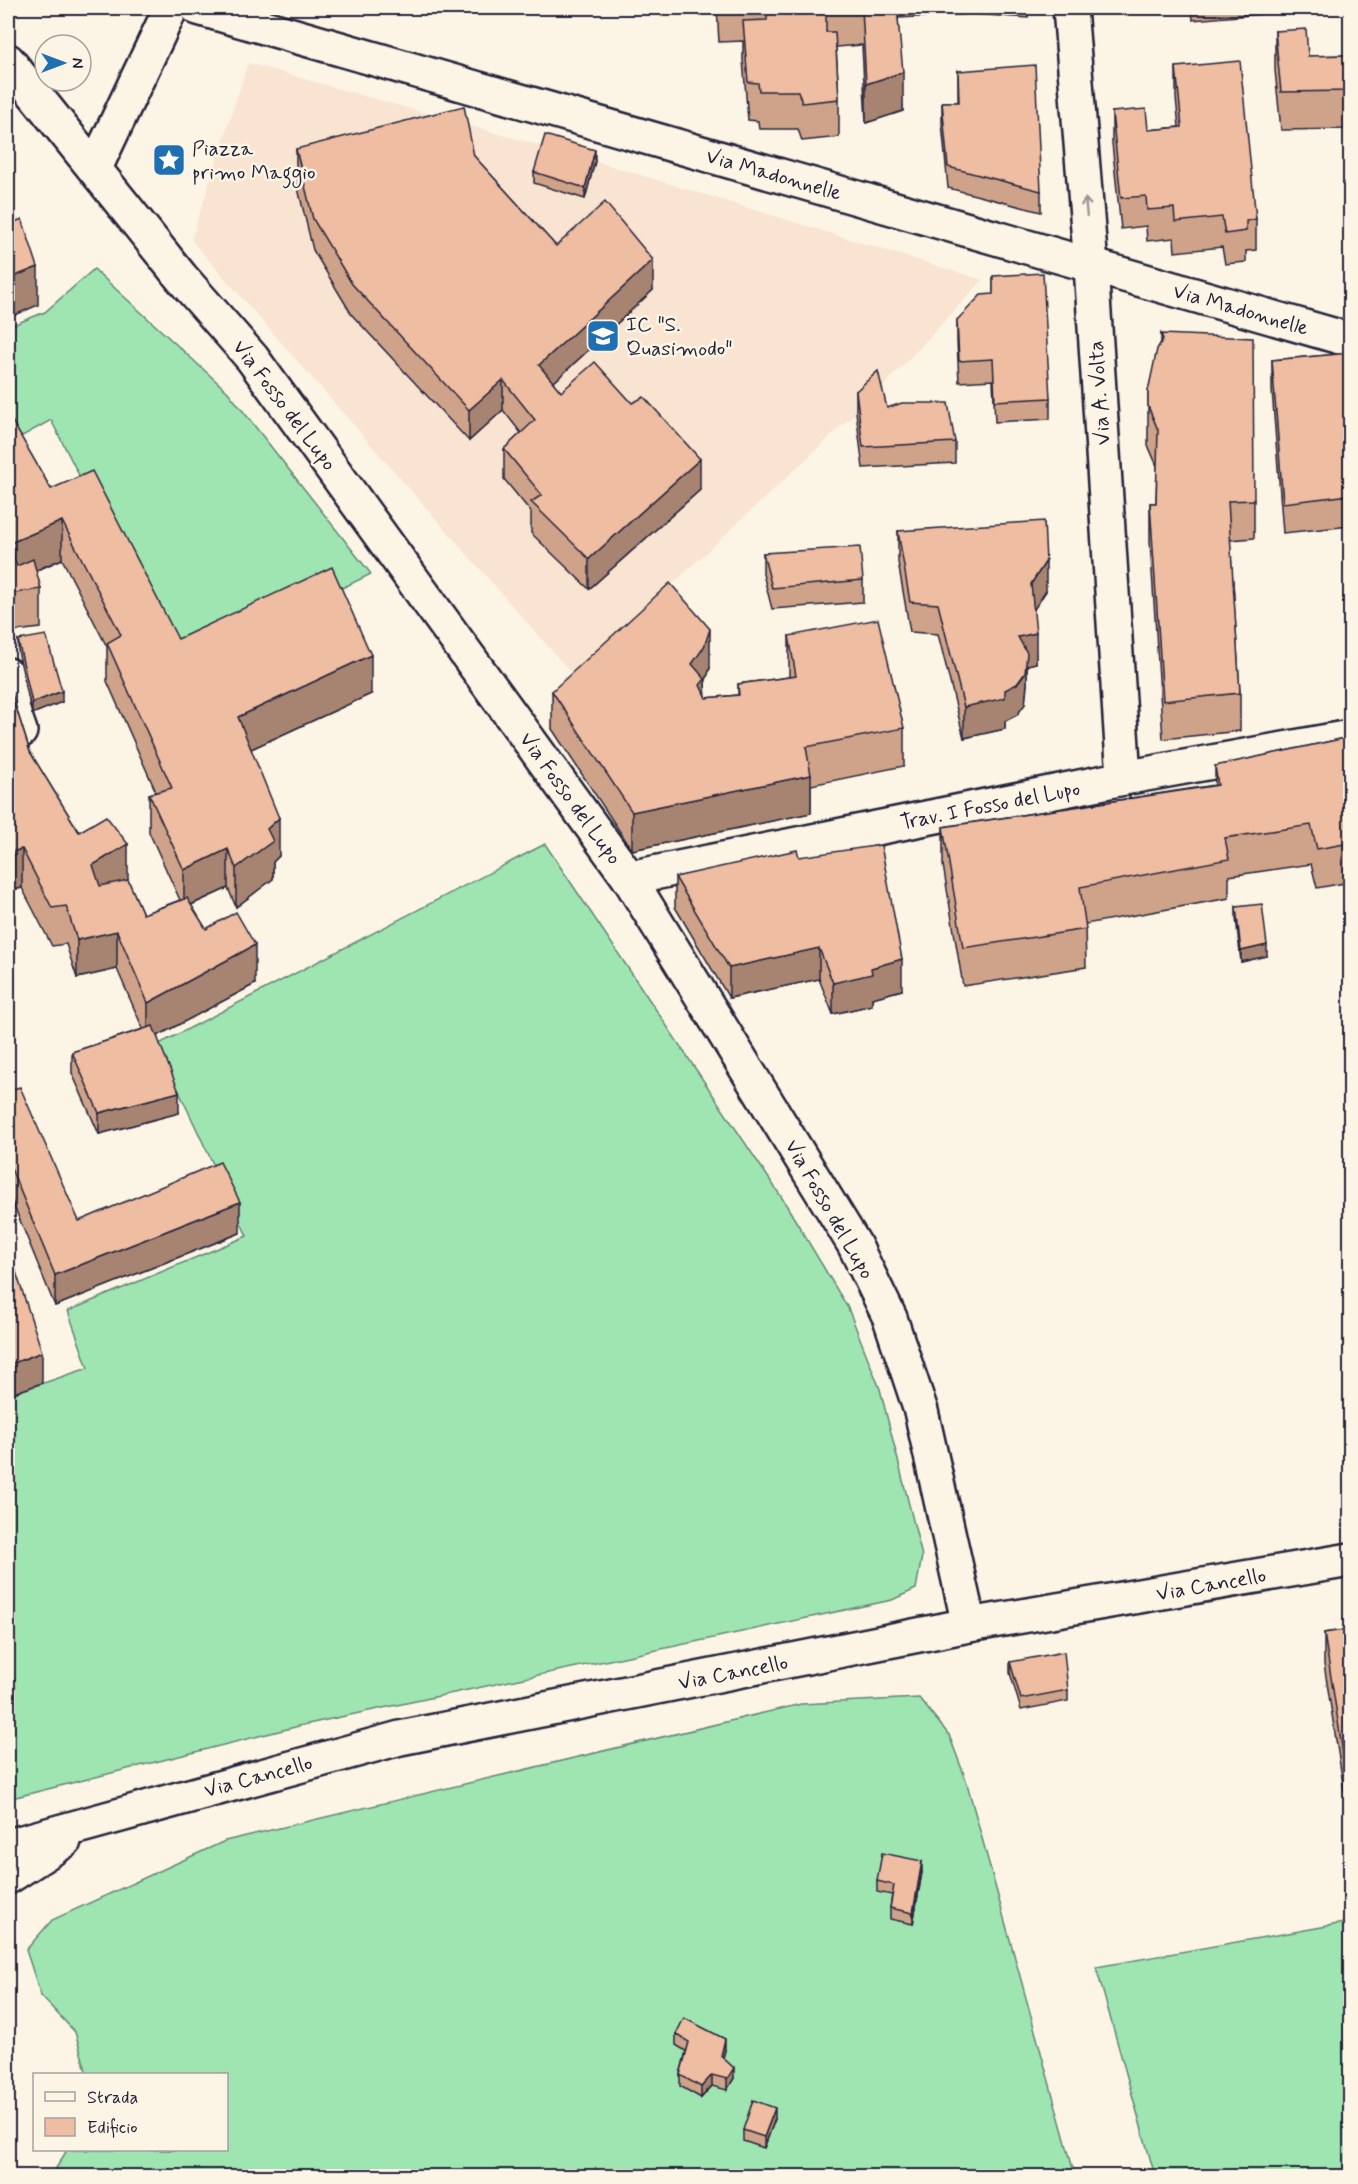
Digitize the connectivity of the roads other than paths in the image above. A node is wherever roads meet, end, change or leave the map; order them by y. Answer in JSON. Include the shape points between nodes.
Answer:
{"nodes":[{"id":1,"x":171,"y":8,"type":"edge"},
{"id":2,"x":198,"y":8,"type":"edge"},
{"id":3,"x":1070,"y":8,"type":"edge"},
{"id":4,"x":8,"y":61,"type":"edge"},
{"id":5,"x":95,"y":168,"type":"junction"},
{"id":6,"x":1091,"y":266,"type":"junction"},
{"id":7,"x":1350,"y":340,"type":"edge"},
{"id":8,"x":8,"y":675,"type":"edge"},
{"id":9,"x":1350,"y":737,"type":"edge"},
{"id":10,"x":34,"y":763,"type":"edge"},
{"id":11,"x":1124,"y":778,"type":"junction"},
{"id":12,"x":629,"y":878,"type":"junction"},
{"id":13,"x":1350,"y":1560,"type":"edge"},
{"id":14,"x":969,"y":1624,"type":"junction"},
{"id":15,"x":122,"y":1815,"type":"junction"},
{"id":16,"x":8,"y":1846,"type":"edge"},
{"id":17,"x":8,"y":1877,"type":"edge"}],
"edges":[{"from":1,"to":5,"type":"street"},
{"from":2,"to":6,"type":"street","name":"Via Madonnelle"},
{"from":6,"to":3,"type":"street","name":"Via A. Volta","one_way":true},
{"from":4,"to":5,"type":"street","name":"Via Fosso del Lupo"},
{"from":5,"to":12,"type":"street","name":"Via Fosso del Lupo","via":[[252,358]]},
{"from":6,"to":7,"type":"street","name":"Via Madonnelle"},
{"from":6,"to":11,"type":"street","name":"Via A. Volta"},
{"from":8,"to":10,"type":"street","via":[[13,711]]},
{"from":9,"to":11,"type":"street","name":"Trav. I Fosso del Lupo"},
{"from":11,"to":12,"type":"street","name":"Trav. I Fosso del Lupo"},
{"from":12,"to":14,"type":"street","name":"Via Fosso del Lupo","via":[[854,1244],[890,1318],[921,1411]]},
{"from":13,"to":14,"type":"street","name":"Via Cancello"},
{"from":14,"to":15,"type":"street","name":"Via Cancello","via":[[400,1738]]},
{"from":15,"to":16,"type":"street"},
{"from":15,"to":17,"type":"street","via":[[63,1841]]}]}
